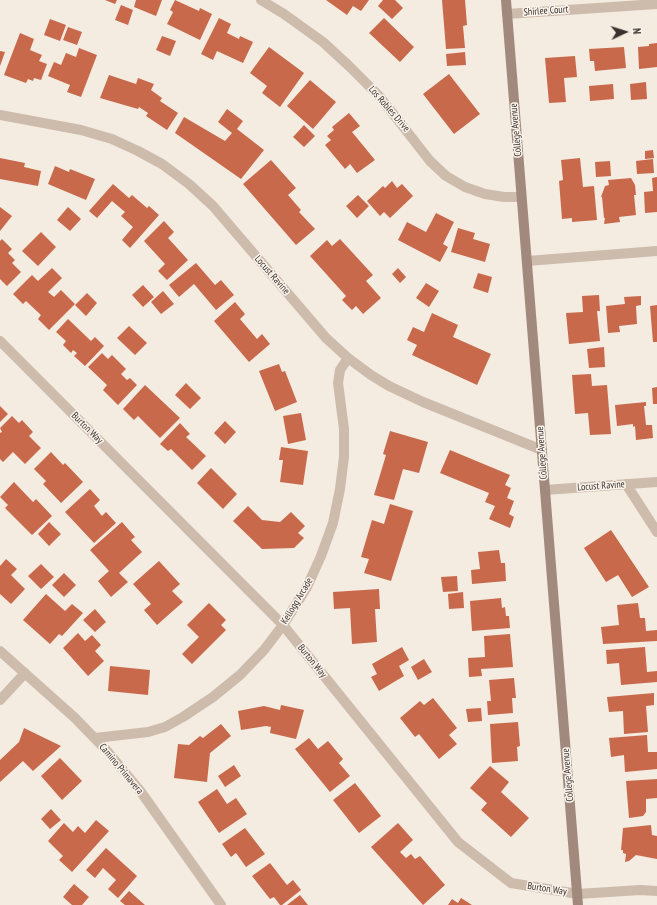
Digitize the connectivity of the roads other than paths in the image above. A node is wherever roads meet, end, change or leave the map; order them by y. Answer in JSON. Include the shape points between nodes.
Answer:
{"nodes":[{"id":1,"x":261,"y":0,"type":"edge"},
{"id":2,"x":506,"y":0,"type":"edge"},
{"id":3,"x":657,"y":4,"type":"edge"},
{"id":4,"x":507,"y":14,"type":"junction"},
{"id":5,"x":0,"y":115,"type":"edge"},
{"id":6,"x":522,"y":197,"type":"junction"},
{"id":7,"x":657,"y":252,"type":"edge"},
{"id":8,"x":527,"y":261,"type":"junction"},
{"id":9,"x":0,"y":342,"type":"edge"},
{"id":10,"x":348,"y":358,"type":"junction"},
{"id":11,"x":542,"y":450,"type":"junction"},
{"id":12,"x":657,"y":482,"type":"edge"},
{"id":13,"x":626,"y":484,"type":"junction"},
{"id":14,"x":545,"y":490,"type":"junction"},
{"id":15,"x":657,"y":532,"type":"edge"},
{"id":16,"x":283,"y":625,"type":"junction"},
{"id":17,"x":0,"y":652,"type":"edge"},
{"id":18,"x":25,"y":673,"type":"junction"},
{"id":19,"x":0,"y":700,"type":"edge"},
{"id":20,"x":95,"y":738,"type":"junction"},
{"id":21,"x":657,"y":891,"type":"edge"},
{"id":22,"x":578,"y":894,"type":"junction"},
{"id":23,"x":221,"y":905,"type":"edge"},
{"id":24,"x":578,"y":905,"type":"edge"}],
"edges":[{"from":1,"to":6,"type":"street","name":"Los Robles Drive","via":[[323,42],[349,66],[380,97],[430,161],[446,176],[465,187],[485,194]]},
{"from":2,"to":4,"type":"street","name":"College Avenue"},
{"from":3,"to":4,"type":"street","name":"Shirlee Court"},
{"from":4,"to":6,"type":"street","name":"College Avenue"},
{"from":5,"to":10,"type":"street","name":"Locust Ravine","via":[[81,130],[112,140],[162,164],[213,206],[326,338]]},
{"from":6,"to":8,"type":"street","name":"College Avenue"},
{"from":7,"to":8,"type":"street"},
{"from":8,"to":11,"type":"street","name":"College Avenue"},
{"from":9,"to":16,"type":"street","name":"Burton Way"},
{"from":10,"to":11,"type":"street","name":"Locust Ravine","via":[[389,386]]},
{"from":10,"to":16,"type":"street","name":"Kellogg Arcade","via":[[340,370],[338,383],[344,429],[344,457],[333,523],[307,587]]},
{"from":11,"to":14,"type":"street","name":"College Avenue"},
{"from":12,"to":13,"type":"street","name":"Locust Ravine"},
{"from":13,"to":14,"type":"street","name":"Locust Ravine"},
{"from":13,"to":15,"type":"street"},
{"from":14,"to":22,"type":"street","name":"College Avenue"},
{"from":16,"to":20,"type":"street","name":"Kellogg Arcade","via":[[240,675],[183,717],[165,727],[148,732]]},
{"from":16,"to":22,"type":"street","name":"Burton Way","via":[[458,842],[511,883]]},
{"from":17,"to":18,"type":"street","name":"Camino Primavera"},
{"from":18,"to":19,"type":"street"},
{"from":18,"to":20,"type":"street","name":"Camino Primavera"},
{"from":20,"to":23,"type":"street","name":"Camino Primavera","via":[[141,792]]},
{"from":21,"to":22,"type":"street","name":"Burton Way"},
{"from":22,"to":24,"type":"street","name":"College Avenue"}]}
